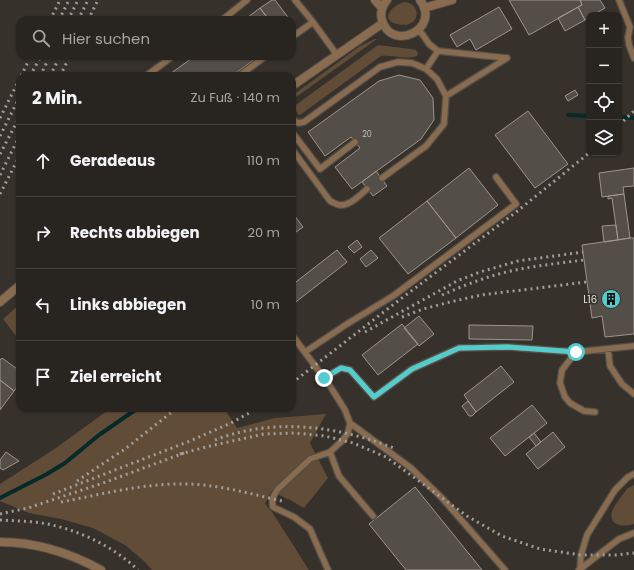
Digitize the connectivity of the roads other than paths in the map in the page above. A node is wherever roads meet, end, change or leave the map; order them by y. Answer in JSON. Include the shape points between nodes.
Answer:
{"nodes":[{"id":1,"x":247,"y":0,"type":"edge"},
{"id":2,"x":295,"y":0,"type":"edge"},
{"id":3,"x":375,"y":0,"type":"edge"},
{"id":4,"x":387,"y":0,"type":"edge"},
{"id":5,"x":420,"y":0,"type":"edge"},
{"id":6,"x":452,"y":0,"type":"edge"},
{"id":7,"x":619,"y":0,"type":"edge"},
{"id":8,"x":382,"y":8,"type":"junction"},
{"id":9,"x":424,"y":8,"type":"junction"},
{"id":10,"x":227,"y":16,"type":"edge"},
{"id":11,"x":313,"y":22,"type":"junction"},
{"id":12,"x":383,"y":22,"type":"junction"},
{"id":13,"x":632,"y":25,"type":"edge"},
{"id":14,"x":418,"y":30,"type":"junction"},
{"id":15,"x":296,"y":34,"type":"edge"},
{"id":16,"x":438,"y":51,"type":"junction"},
{"id":17,"x":337,"y":55,"type":"junction"},
{"id":18,"x":634,"y":58,"type":"edge"},
{"id":19,"x":168,"y":60,"type":"edge"},
{"id":20,"x":261,"y":60,"type":"edge"},
{"id":21,"x":426,"y":69,"type":"junction"},
{"id":22,"x":151,"y":72,"type":"edge"},
{"id":23,"x":244,"y":72,"type":"edge"},
{"id":24,"x":296,"y":83,"type":"edge"},
{"id":25,"x":446,"y":96,"type":"junction"},
{"id":26,"x":296,"y":122,"type":"edge"},
{"id":27,"x":296,"y":137,"type":"edge"},
{"id":28,"x":356,"y":142,"type":"dead end"},
{"id":29,"x":296,"y":154,"type":"edge"},
{"id":30,"x":496,"y":177,"type":"dead end"},
{"id":31,"x":382,"y":178,"type":"dead end"},
{"id":32,"x":367,"y":189,"type":"dead end"},
{"id":33,"x":16,"y":288,"type":"edge"},
{"id":34,"x":0,"y":302,"type":"edge"},
{"id":35,"x":296,"y":340,"type":"edge"},
{"id":36,"x":634,"y":346,"type":"edge"},
{"id":37,"x":608,"y":348,"type":"junction"},
{"id":38,"x":305,"y":352,"type":"junction"},
{"id":39,"x":576,"y":352,"type":"junction"},
{"id":40,"x":324,"y":378,"type":"junction"},
{"id":41,"x":634,"y":394,"type":"edge"},
{"id":42,"x":594,"y":412,"type":"dead end"},
{"id":43,"x":350,"y":423,"type":"junction"},
{"id":44,"x":330,"y":452,"type":"junction"},
{"id":45,"x":634,"y":474,"type":"edge"},
{"id":46,"x":373,"y":516,"type":"dead end"},
{"id":47,"x":634,"y":533,"type":"edge"},
{"id":48,"x":0,"y":542,"type":"edge"},
{"id":49,"x":101,"y":570,"type":"edge"},
{"id":50,"x":328,"y":570,"type":"edge"},
{"id":51,"x":505,"y":570,"type":"edge"},
{"id":52,"x":580,"y":570,"type":"edge"}],
"edges":[{"from":1,"to":10,"type":"lane"},
{"from":2,"to":11,"type":"lane"},
{"from":3,"to":8,"type":"street"},
{"from":4,"to":8,"type":"street"},
{"from":5,"to":9,"type":"street"},
{"from":6,"to":9,"type":"street"},
{"from":7,"to":13,"type":"lane"},
{"from":8,"to":12,"type":"street"},
{"from":9,"to":14,"type":"street","via":[[424,20]]},
{"from":11,"to":15,"type":"lane"},
{"from":11,"to":17,"type":"lane"},
{"from":12,"to":14,"type":"street","via":[[386,29],[398,36],[406,36]]},
{"from":12,"to":17,"type":"street"},
{"from":13,"to":18,"type":"lane","via":[[628,37]]},
{"from":14,"to":16,"type":"lane"},
{"from":16,"to":21,"type":"lane"},
{"from":16,"to":25,"type":"lane","via":[[507,58]]},
{"from":17,"to":24,"type":"street"},
{"from":19,"to":22,"type":"lane"},
{"from":20,"to":23,"type":"lane"},
{"from":21,"to":25,"type":"lane","via":[[437,79]]},
{"from":21,"to":26,"type":"lane","via":[[412,63],[398,62],[380,67],[304,122]]},
{"from":25,"to":31,"type":"lane","via":[[444,124],[426,146]]},
{"from":27,"to":28,"type":"lane","via":[[320,169]]},
{"from":29,"to":32,"type":"lane","via":[[330,200],[338,205],[354,200]]},
{"from":30,"to":38,"type":"lane","via":[[516,204],[393,296]]},
{"from":33,"to":34,"type":"street"},
{"from":35,"to":38,"type":"lane"},
{"from":36,"to":37,"type":"lane"},
{"from":37,"to":39,"type":"lane"},
{"from":37,"to":41,"type":"lane","via":[[610,366],[622,384]]},
{"from":38,"to":40,"type":"lane"},
{"from":39,"to":40,"type":"lane","via":[[507,347],[459,348],[412,369],[374,397],[350,370],[341,368]]},
{"from":39,"to":42,"type":"lane","via":[[562,370],[560,383],[564,397],[584,411]]},
{"from":40,"to":43,"type":"lane","via":[[345,410]]},
{"from":43,"to":44,"type":"lane","via":[[348,433]]},
{"from":43,"to":51,"type":"lane","via":[[411,468],[442,498]]},
{"from":44,"to":46,"type":"lane","via":[[339,476]]},
{"from":44,"to":50,"type":"lane","via":[[310,460],[278,489],[272,503],[273,507],[294,517],[310,529]]},
{"from":45,"to":52,"type":"lane","via":[[615,490],[587,535]]},
{"from":47,"to":52,"type":"lane","via":[[619,539]]},
{"from":48,"to":49,"type":"street","via":[[57,550]]}]}
